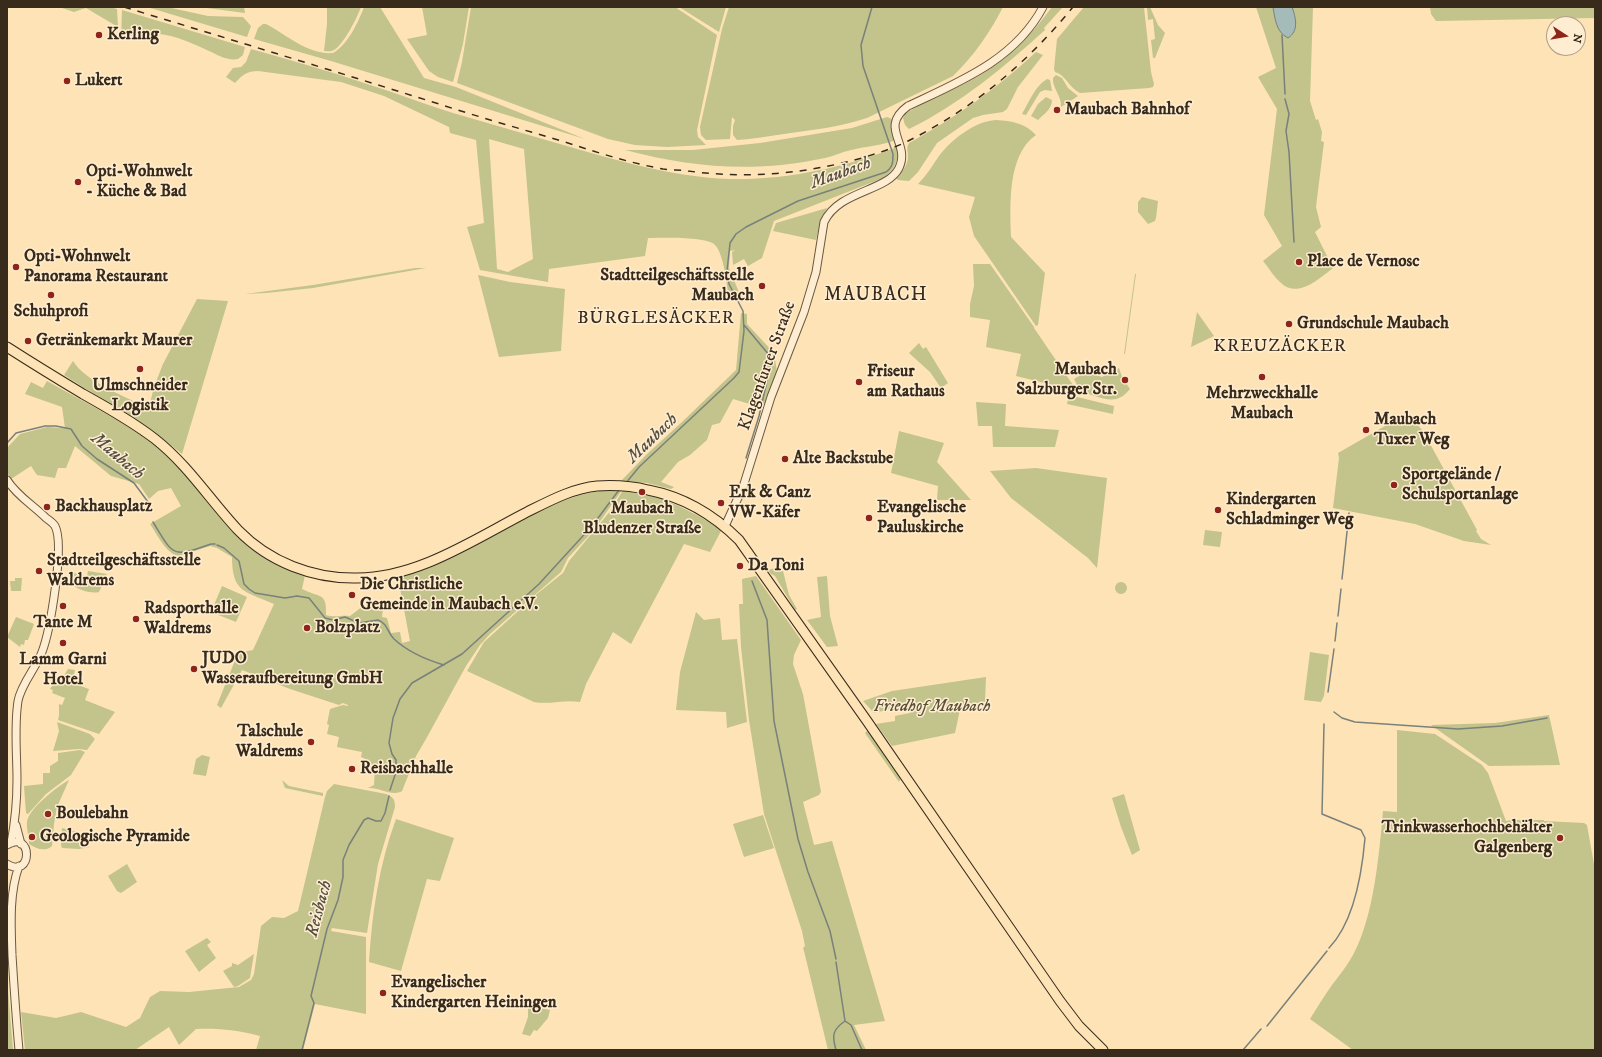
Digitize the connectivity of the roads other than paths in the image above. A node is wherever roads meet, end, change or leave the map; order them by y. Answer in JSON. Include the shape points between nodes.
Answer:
{"nodes":[{"id":1,"x":1043,"y":7,"type":"edge"},
{"id":2,"x":7,"y":347,"type":"edge"},
{"id":3,"x":7,"y":480,"type":"edge"},
{"id":4,"x":725,"y":526,"type":"junction"},
{"id":5,"x":15,"y":822,"type":"junction"},
{"id":6,"x":9,"y":844,"type":"edge"},
{"id":7,"x":21,"y":844,"type":"junction"},
{"id":8,"x":7,"y":864,"type":"edge"},
{"id":9,"x":19,"y":866,"type":"junction"},
{"id":10,"x":14,"y":882,"type":"junction"},
{"id":11,"x":19,"y":1050,"type":"edge"},
{"id":12,"x":1103,"y":1050,"type":"edge"}],
"edges":[{"from":1,"to":4,"type":"street","name":"Klagenfurter Straße","via":[[1016,42],[994,61],[973,75],[900,112],[895,127],[902,162],[897,172],[889,179],[843,201],[833,208],[824,222],[816,272],[804,312],[771,397],[743,487]]},
{"from":2,"to":4,"type":"main road","via":[[142,429],[170,451],[239,531],[272,557],[314,573],[369,578],[403,572],[443,556],[564,495],[590,487],[629,487],[675,496]]},
{"from":3,"to":5,"type":"street","via":[[13,490],[55,526],[58,542],[57,570],[47,636],[42,653],[18,699]]},
{"from":4,"to":12,"type":"main road","via":[[739,540],[786,604],[1060,1001],[1079,1026]]},
{"from":5,"to":6,"type":"street"},
{"from":5,"to":7,"type":"street"},
{"from":6,"to":7,"type":"street"},
{"from":7,"to":9,"type":"street","via":[[27,855],[25,862]]},
{"from":8,"to":9,"type":"street","via":[[12,867]]},
{"from":8,"to":10,"type":"street"},
{"from":9,"to":10,"type":"street"},
{"from":10,"to":11,"type":"street","via":[[11,928]]}]}
